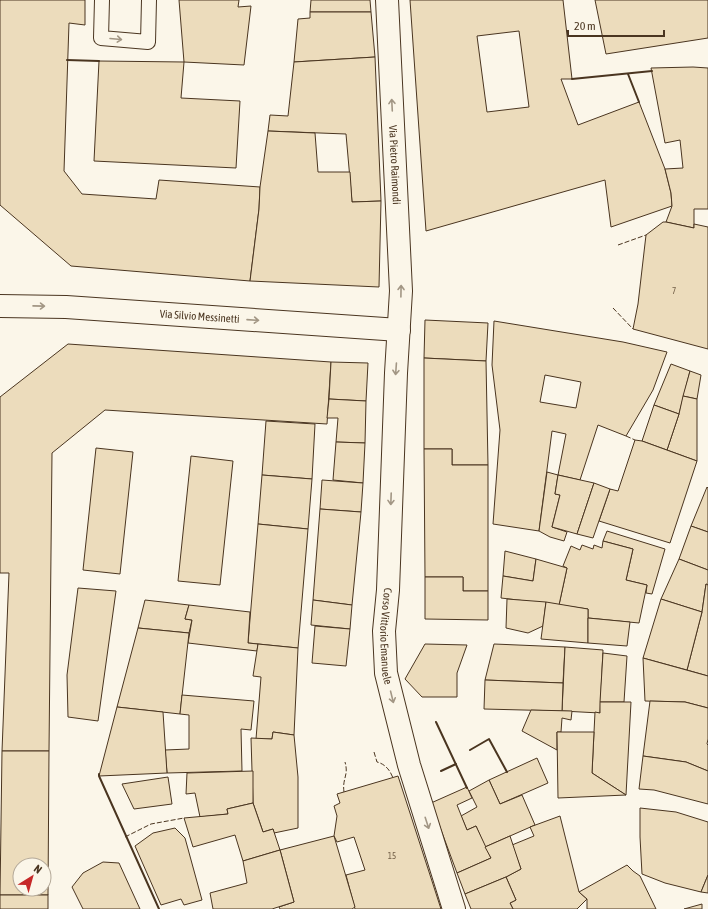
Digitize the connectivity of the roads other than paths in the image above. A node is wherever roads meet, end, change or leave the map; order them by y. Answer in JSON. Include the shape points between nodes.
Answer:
{"nodes":[{"id":1,"x":102,"y":0,"type":"edge"},
{"id":2,"x":150,"y":0,"type":"edge"},
{"id":3,"x":387,"y":0,"type":"edge"},
{"id":4,"x":0,"y":306,"type":"edge"},
{"id":5,"x":399,"y":330,"type":"junction"},
{"id":6,"x":454,"y":909,"type":"edge"}],
"edges":[{"from":1,"to":2,"type":"lane","one_way":true,"via":[[101,38],[148,42]]},
{"from":5,"to":3,"type":"street","name":"Via Pietro Raimondi","one_way":true,"via":[[402,291]]},
{"from":4,"to":5,"type":"street","name":"Via Silvio Messinetti","one_way":true,"via":[[66,307]]},
{"from":5,"to":6,"type":"street","name":"Corso Vittorio Emanuele","one_way":true,"via":[[384,631],[386,673],[409,765]]}]}
